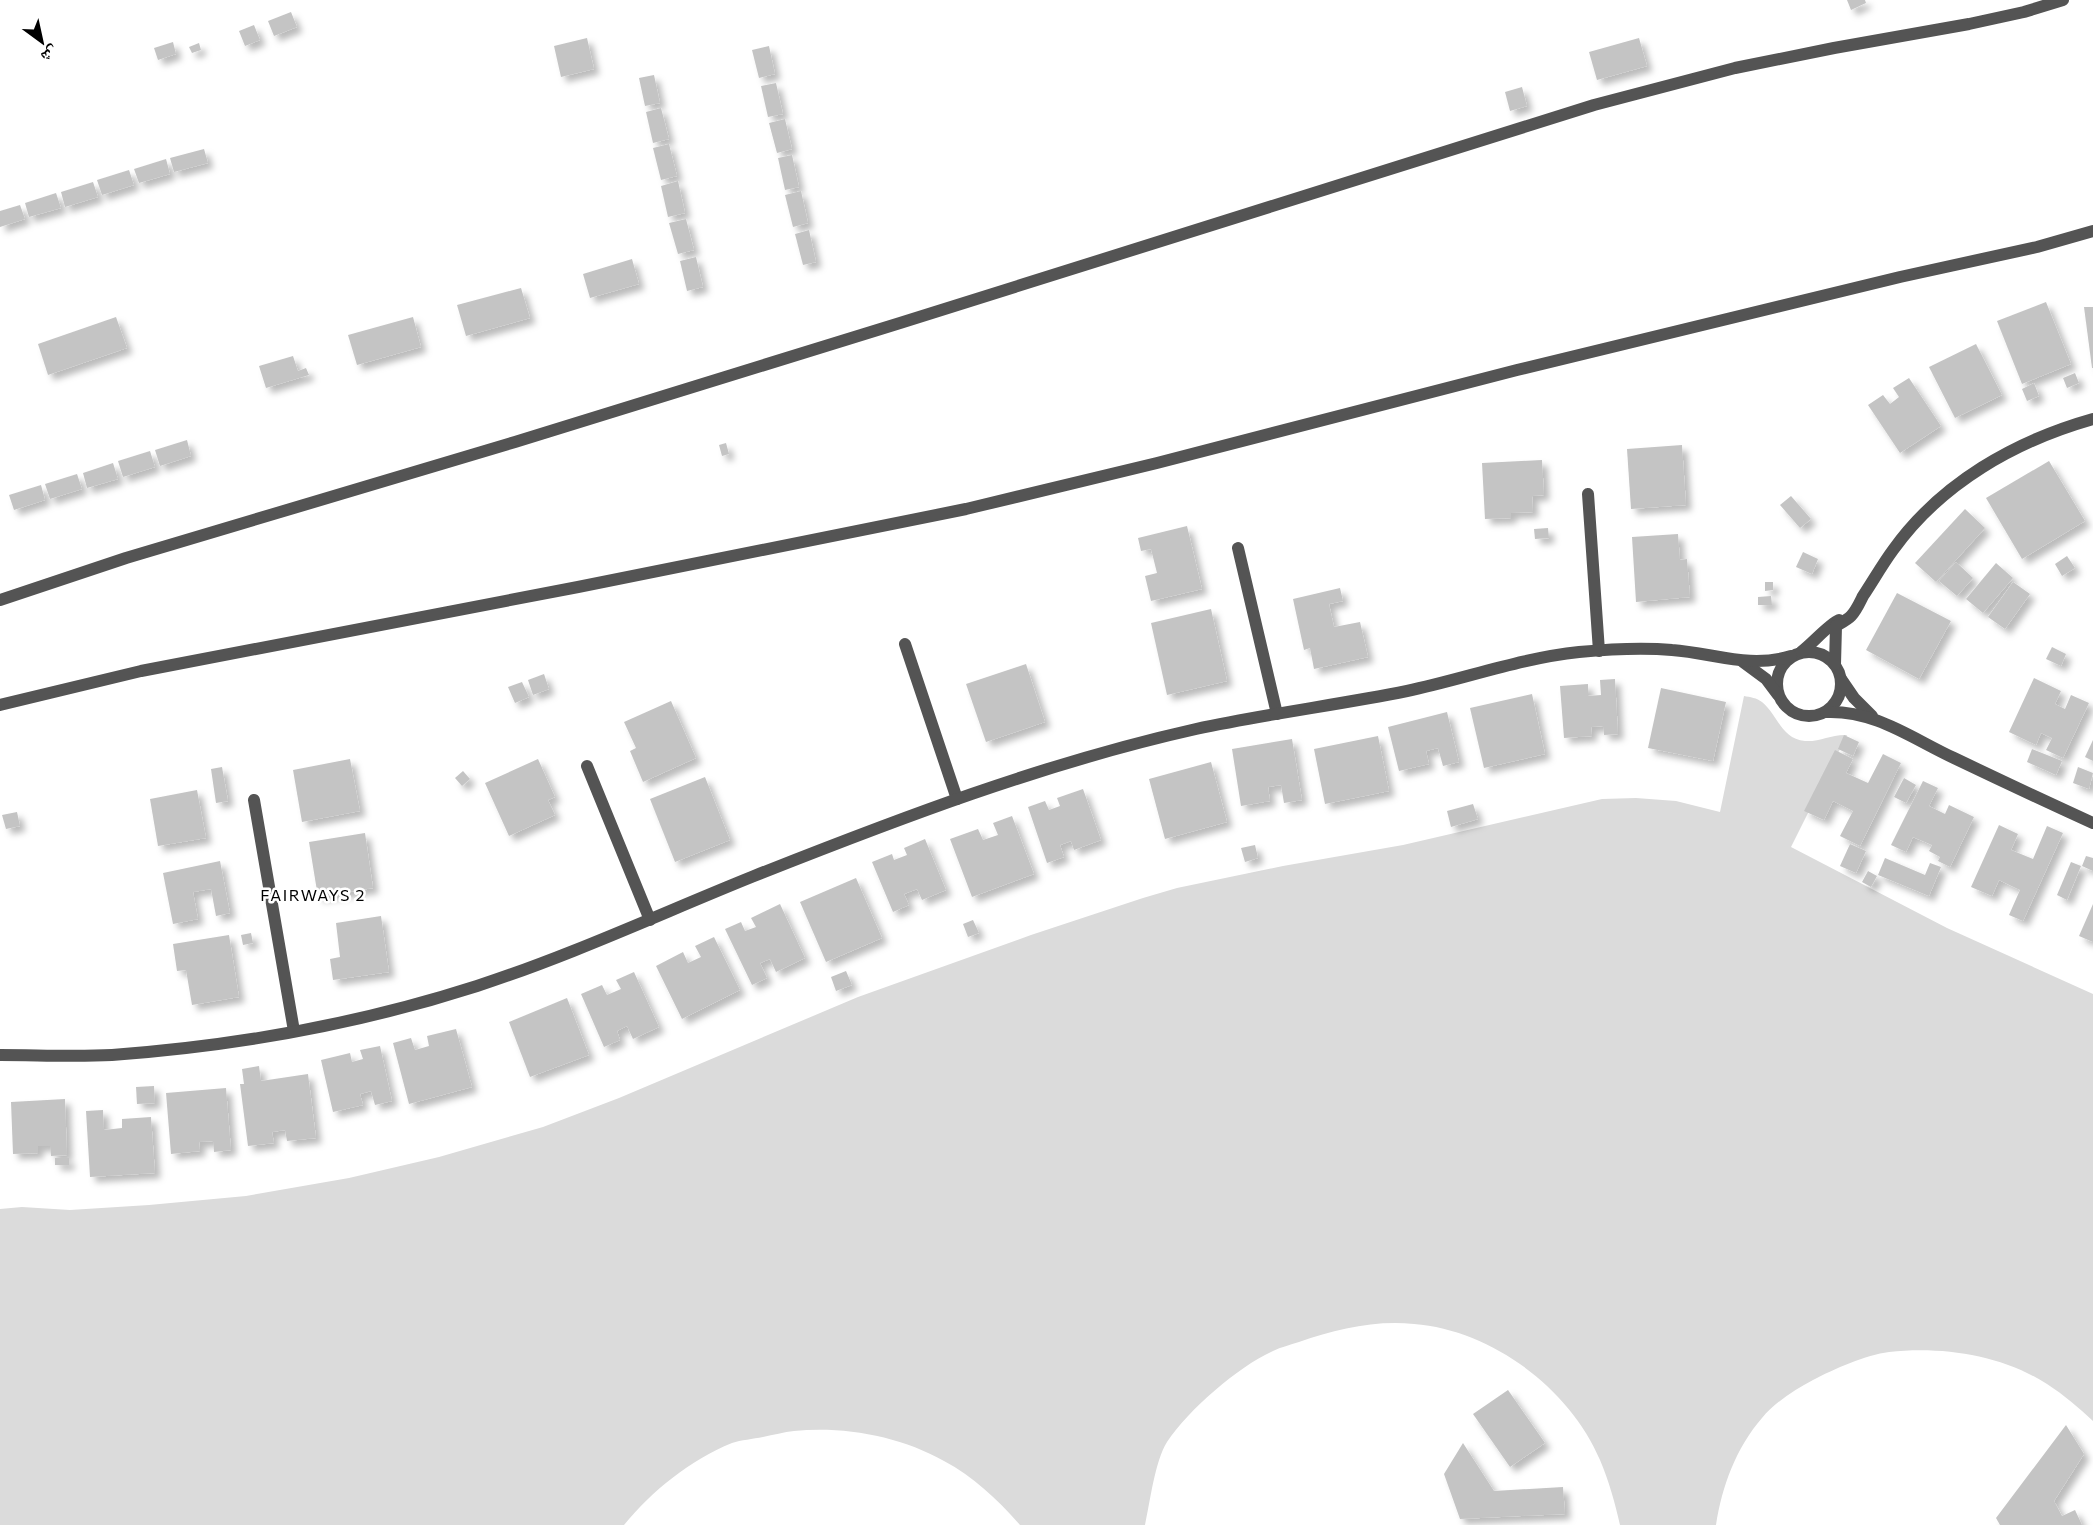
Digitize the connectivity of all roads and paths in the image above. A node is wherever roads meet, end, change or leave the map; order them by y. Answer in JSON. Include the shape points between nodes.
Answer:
{"nodes":[{"id":1,"x":2063,"y":0,"type":"edge"},
{"id":2,"x":2093,"y":231,"type":"edge"},
{"id":3,"x":2093,"y":419,"type":"edge"},
{"id":4,"x":1588,"y":494,"type":"dead end"},
{"id":5,"x":1238,"y":548,"type":"dead end"},
{"id":6,"x":0,"y":600,"type":"edge"},
{"id":7,"x":1851,"y":616,"type":"junction"},
{"id":8,"x":905,"y":644,"type":"dead end"},
{"id":9,"x":1599,"y":651,"type":"junction"},
{"id":10,"x":1796,"y":654,"type":"junction"},
{"id":11,"x":1742,"y":662,"type":"junction"},
{"id":12,"x":1835,"y":664,"type":"junction"},
{"id":13,"x":1841,"y":680,"type":"junction"},
{"id":14,"x":1778,"y":695,"type":"junction"},
{"id":15,"x":0,"y":705,"type":"edge"},
{"id":16,"x":1826,"y":712,"type":"junction"},
{"id":17,"x":1277,"y":714,"type":"junction"},
{"id":18,"x":1873,"y":717,"type":"junction"},
{"id":19,"x":588,"y":766,"type":"dead end"},
{"id":20,"x":957,"y":799,"type":"junction"},
{"id":21,"x":254,"y":800,"type":"dead end"},
{"id":22,"x":2093,"y":823,"type":"edge"},
{"id":23,"x":650,"y":920,"type":"junction"},
{"id":24,"x":294,"y":1031,"type":"junction"},
{"id":25,"x":0,"y":1055,"type":"edge"}],
"edges":[{"from":1,"to":6,"type":"street","via":[[1969,24],[1735,68],[1594,105]]},
{"from":2,"to":15,"type":"street","via":[[966,509],[141,672]]},
{"from":3,"to":7,"type":"street","via":[[2008,452],[1945,494],[1893,549]]},
{"from":4,"to":9,"type":"street"},
{"from":5,"to":17,"type":"street"},
{"from":7,"to":10,"type":"street","via":[[1832,623]]},
{"from":7,"to":12,"type":"street","via":[[1836,626]]},
{"from":8,"to":20,"type":"street"},
{"from":9,"to":11,"type":"street","via":[[1673,650]]},
{"from":9,"to":17,"type":"street","via":[[1540,658],[1409,690]]},
{"from":10,"to":11,"type":"street","via":[[1772,661]]},
{"from":10,"to":12,"type":"street","via":[[1820,653]]},
{"from":10,"to":14,"type":"street","via":[[1785,662],[1777,677]]},
{"from":11,"to":14,"type":"street","via":[[1766,679]]},
{"from":12,"to":13,"type":"street"},
{"from":13,"to":16,"type":"street","via":[[1838,698]]},
{"from":13,"to":18,"type":"street"},
{"from":14,"to":16,"type":"street","via":[[1789,710],[1798,714]]},
{"from":16,"to":18,"type":"street","via":[[1845,711]]},
{"from":17,"to":20,"type":"street","via":[[1112,751]]},
{"from":18,"to":22,"type":"street"},
{"from":19,"to":23,"type":"street"},
{"from":20,"to":23,"type":"street"},
{"from":21,"to":24,"type":"street"},
{"from":23,"to":24,"type":"street","via":[[474,987]]},
{"from":24,"to":25,"type":"street","via":[[253,1040],[136,1053]]}]}
